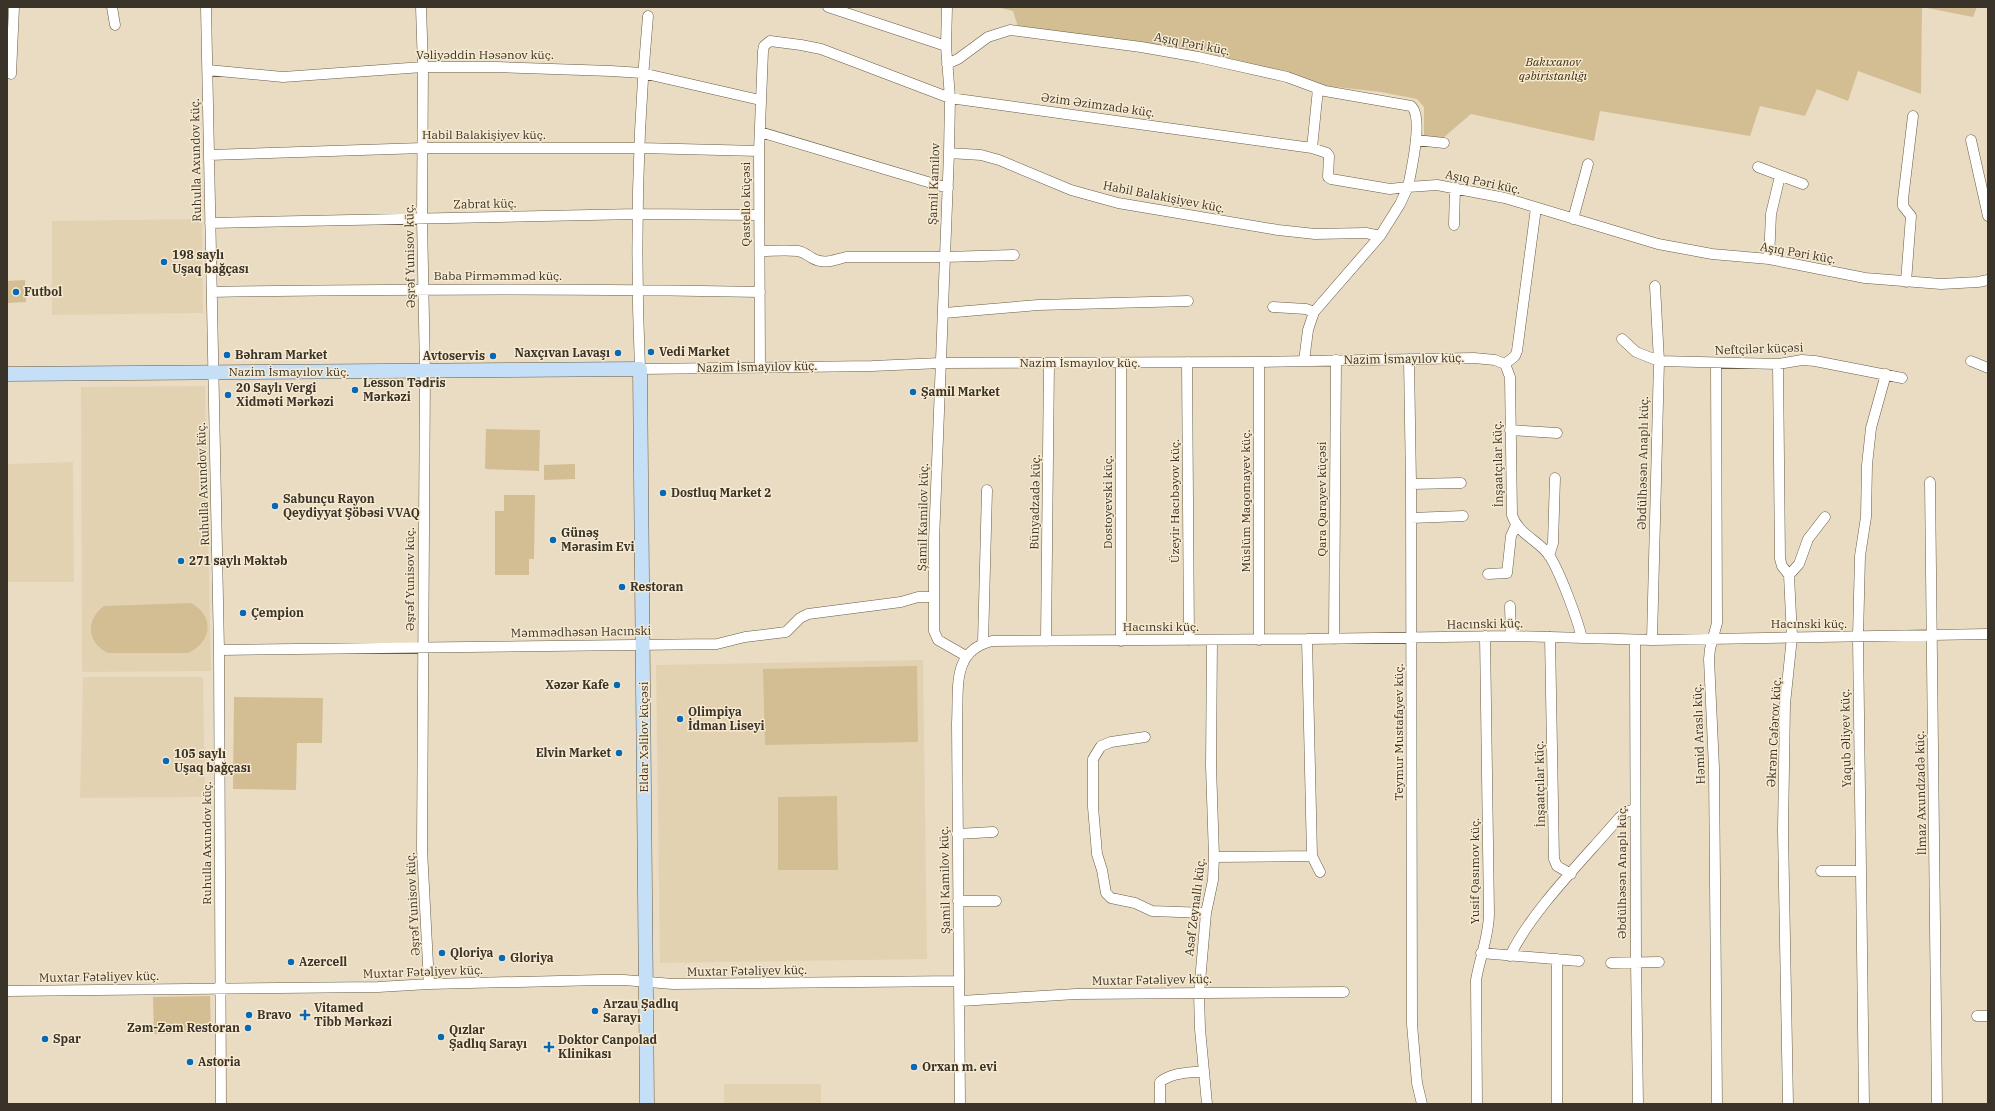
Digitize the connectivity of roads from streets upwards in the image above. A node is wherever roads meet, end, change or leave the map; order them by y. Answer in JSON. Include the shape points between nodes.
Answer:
{"nodes":[{"id":1,"x":14,"y":7,"type":"edge"},
{"id":2,"x":112,"y":7,"type":"edge"},
{"id":3,"x":206,"y":7,"type":"edge"},
{"id":4,"x":421,"y":7,"type":"edge"},
{"id":5,"x":828,"y":7,"type":"edge"},
{"id":6,"x":947,"y":7,"type":"edge"},
{"id":7,"x":648,"y":16,"type":"dead end"},
{"id":8,"x":115,"y":25,"type":"dead end"},
{"id":9,"x":766,"y":43,"type":"joint"},
{"id":10,"x":946,"y":46,"type":"junction"},
{"id":11,"x":947,"y":64,"type":"junction"},
{"id":12,"x":423,"y":67,"type":"junction"},
{"id":13,"x":208,"y":70,"type":"junction"},
{"id":14,"x":642,"y":73,"type":"junction"},
{"id":15,"x":11,"y":74,"type":"dead end"},
{"id":16,"x":1318,"y":89,"type":"junction"},
{"id":17,"x":950,"y":98,"type":"junction"},
{"id":18,"x":760,"y":100,"type":"junction"},
{"id":19,"x":1913,"y":116,"type":"dead end"},
{"id":20,"x":760,"y":132,"type":"junction"},
{"id":21,"x":1416,"y":140,"type":"junction"},
{"id":22,"x":1971,"y":140,"type":"dead end"},
{"id":23,"x":1444,"y":143,"type":"dead end"},
{"id":24,"x":423,"y":148,"type":"junction"},
{"id":25,"x":640,"y":148,"type":"junction"},
{"id":26,"x":1312,"y":148,"type":"junction"},
{"id":27,"x":759,"y":151,"type":"junction"},
{"id":28,"x":949,"y":153,"type":"junction"},
{"id":29,"x":209,"y":154,"type":"junction"},
{"id":30,"x":1588,"y":164,"type":"dead end"},
{"id":31,"x":1758,"y":167,"type":"dead end"},
{"id":32,"x":1780,"y":176,"type":"junction"},
{"id":33,"x":1803,"y":184,"type":"dead end"},
{"id":34,"x":1408,"y":187,"type":"junction"},
{"id":35,"x":1455,"y":187,"type":"junction"},
{"id":36,"x":948,"y":188,"type":"junction"},
{"id":37,"x":1536,"y":208,"type":"junction"},
{"id":38,"x":638,"y":214,"type":"junction"},
{"id":39,"x":760,"y":215,"type":"junction"},
{"id":40,"x":1988,"y":216,"type":"edge"},
{"id":41,"x":422,"y":218,"type":"junction"},
{"id":42,"x":1573,"y":219,"type":"junction"},
{"id":43,"x":210,"y":223,"type":"junction"},
{"id":44,"x":1454,"y":225,"type":"dead end"},
{"id":45,"x":1380,"y":236,"type":"junction"},
{"id":46,"x":760,"y":251,"type":"junction"},
{"id":47,"x":1014,"y":255,"type":"dead end"},
{"id":48,"x":944,"y":257,"type":"junction"},
{"id":49,"x":1769,"y":259,"type":"junction"},
{"id":50,"x":1988,"y":280,"type":"edge"},
{"id":51,"x":1906,"y":282,"type":"junction"},
{"id":52,"x":1655,"y":286,"type":"dead end"},
{"id":53,"x":424,"y":289,"type":"junction"},
{"id":54,"x":636,"y":289,"type":"junction"},
{"id":55,"x":212,"y":292,"type":"junction"},
{"id":56,"x":760,"y":292,"type":"junction"},
{"id":57,"x":1188,"y":301,"type":"dead end"},
{"id":58,"x":1273,"y":307,"type":"dead end"},
{"id":59,"x":1314,"y":312,"type":"junction"},
{"id":60,"x":944,"y":313,"type":"junction"},
{"id":61,"x":1622,"y":339,"type":"dead end"},
{"id":62,"x":1409,"y":359,"type":"junction"},
{"id":63,"x":1336,"y":360,"type":"junction"},
{"id":64,"x":1304,"y":361,"type":"junction"},
{"id":65,"x":1659,"y":361,"type":"junction"},
{"id":66,"x":1187,"y":362,"type":"junction"},
{"id":67,"x":1259,"y":362,"type":"junction"},
{"id":68,"x":1971,"y":362,"type":"dead end"},
{"id":69,"x":941,"y":363,"type":"junction"},
{"id":70,"x":1049,"y":363,"type":"junction"},
{"id":71,"x":1121,"y":363,"type":"junction"},
{"id":72,"x":1505,"y":364,"type":"junction"},
{"id":73,"x":1716,"y":364,"type":"junction"},
{"id":74,"x":1778,"y":364,"type":"junction"},
{"id":75,"x":760,"y":367,"type":"junction"},
{"id":76,"x":1988,"y":368,"type":"edge"},
{"id":77,"x":640,"y":369,"type":"junction"},
{"id":78,"x":212,"y":371,"type":"junction"},
{"id":79,"x":425,"y":372,"type":"junction"},
{"id":80,"x":7,"y":374,"type":"edge"},
{"id":81,"x":1886,"y":374,"type":"junction"},
{"id":82,"x":1902,"y":378,"type":"dead end"},
{"id":83,"x":1510,"y":430,"type":"junction"},
{"id":84,"x":1557,"y":433,"type":"dead end"},
{"id":85,"x":1556,"y":478,"type":"dead end"},
{"id":86,"x":1930,"y":482,"type":"dead end"},
{"id":87,"x":1461,"y":483,"type":"dead end"},
{"id":88,"x":1411,"y":484,"type":"junction"},
{"id":89,"x":986,"y":490,"type":"dead end"},
{"id":90,"x":1463,"y":516,"type":"dead end"},
{"id":91,"x":1825,"y":517,"type":"dead end"},
{"id":92,"x":1412,"y":518,"type":"junction"},
{"id":93,"x":1516,"y":524,"type":"junction"},
{"id":94,"x":1549,"y":556,"type":"junction"},
{"id":95,"x":1488,"y":574,"type":"dead end"},
{"id":96,"x":1789,"y":575,"type":"junction"},
{"id":97,"x":934,"y":596,"type":"junction"},
{"id":98,"x":1510,"y":606,"type":"dead end"},
{"id":99,"x":1932,"y":634,"type":"junction"},
{"id":100,"x":1988,"y":634,"type":"edge"},
{"id":101,"x":1485,"y":636,"type":"junction"},
{"id":102,"x":1511,"y":636,"type":"junction"},
{"id":103,"x":1550,"y":637,"type":"junction"},
{"id":104,"x":1792,"y":637,"type":"junction"},
{"id":105,"x":1858,"y":637,"type":"junction"},
{"id":106,"x":1412,"y":638,"type":"junction"},
{"id":107,"x":1582,"y":638,"type":"junction"},
{"id":108,"x":1307,"y":639,"type":"junction"},
{"id":109,"x":1334,"y":639,"type":"junction"},
{"id":110,"x":1713,"y":639,"type":"junction"},
{"id":111,"x":1189,"y":640,"type":"junction"},
{"id":112,"x":1212,"y":640,"type":"junction"},
{"id":113,"x":1259,"y":640,"type":"junction"},
{"id":114,"x":1635,"y":640,"type":"junction"},
{"id":115,"x":1652,"y":640,"type":"junction"},
{"id":116,"x":1046,"y":641,"type":"junction"},
{"id":117,"x":1121,"y":641,"type":"junction"},
{"id":118,"x":983,"y":643,"type":"junction"},
{"id":119,"x":644,"y":644,"type":"junction"},
{"id":120,"x":423,"y":647,"type":"junction"},
{"id":121,"x":219,"y":650,"type":"junction"},
{"id":122,"x":966,"y":656,"type":"junction"},
{"id":123,"x":1145,"y":737,"type":"dead end"},
{"id":124,"x":1635,"y":809,"type":"junction"},
{"id":125,"x":993,"y":832,"type":"dead end"},
{"id":126,"x":956,"y":834,"type":"junction"},
{"id":127,"x":1312,"y":856,"type":"junction"},
{"id":128,"x":1214,"y":857,"type":"junction"},
{"id":129,"x":1821,"y":871,"type":"dead end"},
{"id":130,"x":1861,"y":871,"type":"junction"},
{"id":131,"x":1320,"y":872,"type":"dead end"},
{"id":132,"x":1571,"y":874,"type":"junction"},
{"id":133,"x":958,"y":901,"type":"junction"},
{"id":134,"x":996,"y":901,"type":"dead end"},
{"id":135,"x":1206,"y":912,"type":"junction"},
{"id":136,"x":1481,"y":953,"type":"junction"},
{"id":137,"x":1510,"y":956,"type":"junction"},
{"id":138,"x":1556,"y":959,"type":"junction"},
{"id":139,"x":1579,"y":961,"type":"dead end"},
{"id":140,"x":1636,"y":961,"type":"junction"},
{"id":141,"x":1659,"y":962,"type":"dead end"},
{"id":142,"x":1611,"y":963,"type":"dead end"},
{"id":143,"x":959,"y":981,"type":"junction"},
{"id":144,"x":646,"y":983,"type":"junction"},
{"id":145,"x":429,"y":984,"type":"junction"},
{"id":146,"x":220,"y":989,"type":"junction"},
{"id":147,"x":7,"y":991,"type":"edge"},
{"id":148,"x":1344,"y":992,"type":"dead end"},
{"id":149,"x":1199,"y":993,"type":"junction"},
{"id":150,"x":960,"y":1001,"type":"junction"},
{"id":151,"x":1977,"y":1016,"type":"dead end"},
{"id":152,"x":1988,"y":1016,"type":"edge"},
{"id":153,"x":1204,"y":1071,"type":"junction"},
{"id":154,"x":221,"y":1104,"type":"edge"},
{"id":155,"x":647,"y":1104,"type":"edge"},
{"id":156,"x":960,"y":1104,"type":"edge"},
{"id":157,"x":1160,"y":1104,"type":"edge"},
{"id":158,"x":1207,"y":1104,"type":"edge"},
{"id":159,"x":1422,"y":1104,"type":"edge"},
{"id":160,"x":1478,"y":1104,"type":"edge"},
{"id":161,"x":1557,"y":1104,"type":"edge"},
{"id":162,"x":1638,"y":1104,"type":"edge"},
{"id":163,"x":1717,"y":1104,"type":"edge"},
{"id":164,"x":1788,"y":1104,"type":"edge"},
{"id":165,"x":1864,"y":1104,"type":"edge"},
{"id":166,"x":1937,"y":1104,"type":"edge"}],
"edges":[{"from":1,"to":15,"type":"street"},
{"from":2,"to":8,"type":"street"},
{"from":3,"to":13,"type":"street","name":"Ruhulla Axundov küç."},
{"from":4,"to":12,"type":"street","name":"Əşrəf Yunisov küç."},
{"from":5,"to":10,"type":"street"},
{"from":6,"to":10,"type":"street","name":"Şamil Kamilov"},
{"from":7,"to":14,"type":"street"},
{"from":9,"to":17,"type":"street","name":"Əzim Əzimzadə küç.","via":[[770,41],[821,49]]},
{"from":9,"to":18,"type":"street","name":"Qastello küçəsi","via":[[763,50]]},
{"from":10,"to":11,"type":"street","name":"Şamil Kamilov"},
{"from":11,"to":16,"type":"street","name":"Aşıq Pəri küç.","via":[[988,37],[1010,30],[1198,57],[1287,77]]},
{"from":11,"to":17,"type":"street","name":"Şamil Kamilov"},
{"from":12,"to":13,"type":"street","name":"Vəliyəddin Həsənov küç.","via":[[283,76]]},
{"from":12,"to":14,"type":"street","name":"Vəliyəddin Həsənov küç.","via":[[497,67]]},
{"from":12,"to":24,"type":"street","name":"Əşrəf Yunisov küç."},
{"from":13,"to":29,"type":"street","name":"Ruhulla Axundov küç."},
{"from":14,"to":18,"type":"street","name":"Vəliyəddin Həsənov küç."},
{"from":14,"to":25,"type":"street"},
{"from":16,"to":21,"type":"street","name":"Aşıq Pəri küç.","via":[[1411,106],[1416,116]]},
{"from":16,"to":26,"type":"street"},
{"from":17,"to":26,"type":"street","name":"Əzim Əzimzadə küç."},
{"from":17,"to":28,"type":"street","name":"Şamil Kamilov"},
{"from":18,"to":20,"type":"street","name":"Qastello küçəsi"},
{"from":19,"to":51,"type":"street","via":[[1903,199],[1903,206],[1911,216]]},
{"from":20,"to":27,"type":"street","name":"Qastello küçəsi"},
{"from":20,"to":36,"type":"street"},
{"from":21,"to":23,"type":"street"},
{"from":21,"to":34,"type":"street","name":"Aşıq Pəri küç."},
{"from":22,"to":40,"type":"street"},
{"from":24,"to":25,"type":"street","name":"Habil Balakişiyev küç."},
{"from":24,"to":29,"type":"street","name":"Habil Balakişiyev küç."},
{"from":24,"to":41,"type":"street","name":"Əşrəf Yunisov küç."},
{"from":25,"to":27,"type":"street","name":"Habil Balakişiyev küç."},
{"from":25,"to":38,"type":"street"},
{"from":26,"to":34,"type":"street","name":"Əzim Əzimzadə küç.","via":[[1325,151],[1329,156],[1328,174],[1331,179],[1390,189]]},
{"from":27,"to":39,"type":"street","name":"Qastello küçəsi"},
{"from":28,"to":36,"type":"street","name":"Şamil Kamilov"},
{"from":28,"to":45,"type":"street","name":"Habil Balakişiyev küç.","via":[[999,160],[1071,190],[1118,203],[1278,230],[1315,234],[1366,233]]},
{"from":29,"to":43,"type":"street","name":"Ruhulla Axundov küç."},
{"from":30,"to":42,"type":"street"},
{"from":31,"to":32,"type":"street"},
{"from":32,"to":33,"type":"street"},
{"from":32,"to":49,"type":"street","via":[[1771,214]]},
{"from":34,"to":35,"type":"street","name":"Aşıq Pəri küç."},
{"from":34,"to":45,"type":"street"},
{"from":35,"to":37,"type":"street","name":"Aşıq Pəri küç."},
{"from":35,"to":44,"type":"street"},
{"from":36,"to":48,"type":"street","name":"Şamil Kamilov"},
{"from":37,"to":42,"type":"street","name":"Aşıq Pəri küç."},
{"from":37,"to":72,"type":"street","via":[[1518,351]]},
{"from":38,"to":39,"type":"street","name":"Zabrat küç."},
{"from":38,"to":41,"type":"street","name":"Zabrat küç."},
{"from":38,"to":54,"type":"street"},
{"from":39,"to":46,"type":"street","name":"Qastello küçəsi"},
{"from":41,"to":43,"type":"street","name":"Zabrat küç."},
{"from":41,"to":53,"type":"street","name":"Əşrəf Yunisov küç."},
{"from":42,"to":49,"type":"street","name":"Aşıq Pəri küç.","via":[[1658,244],[1712,254]]},
{"from":43,"to":55,"type":"street","name":"Ruhulla Axundov küç."},
{"from":45,"to":59,"type":"street"},
{"from":46,"to":48,"type":"street","via":[[798,251],[826,262],[846,257]]},
{"from":46,"to":56,"type":"street","name":"Qastello küçəsi"},
{"from":47,"to":48,"type":"street"},
{"from":48,"to":60,"type":"street","name":"Şamil Kamilov"},
{"from":49,"to":51,"type":"street","name":"Aşıq Pəri küç.","via":[[1865,278]]},
{"from":50,"to":51,"type":"street","name":"Aşıq Pəri küç.","via":[[1941,284]]},
{"from":52,"to":65,"type":"street","name":"Əbdülhəsən Anaplı küç."},
{"from":53,"to":54,"type":"street","name":"Baba Pirməmməd küç."},
{"from":53,"to":55,"type":"street","name":"Baba Pirməmməd küç."},
{"from":53,"to":79,"type":"street","name":"Əşrəf Yunisov küç."},
{"from":54,"to":56,"type":"street","name":"Baba Pirməmməd küç."},
{"from":54,"to":77,"type":"street"},
{"from":55,"to":78,"type":"street","name":"Ruhulla Axundov küç."},
{"from":56,"to":75,"type":"street","name":"Qastello küçəsi"},
{"from":57,"to":60,"type":"street","via":[[1038,305]]},
{"from":58,"to":59,"type":"street","via":[[1306,309]]},
{"from":59,"to":64,"type":"street","via":[[1308,330]]},
{"from":60,"to":69,"type":"street","name":"Şamil Kamilov"},
{"from":61,"to":65,"type":"street","name":"Neftçilər küçəsi","via":[[1636,352]]},
{"from":62,"to":63,"type":"street","name":"Nazim İsmayılov küç."},
{"from":62,"to":72,"type":"street","name":"Nazim İsmayılov küç.","via":[[1474,358],[1495,360]]},
{"from":62,"to":88,"type":"street","name":"Teymur Mustafayev küç."},
{"from":63,"to":64,"type":"street","name":"Nazim İsmayılov küç."},
{"from":63,"to":109,"type":"street","name":"Qara Qarayev küçəsi"},
{"from":64,"to":67,"type":"street","name":"Nazim İsmayılov küç."},
{"from":65,"to":73,"type":"street","name":"Neftçilər küçəsi"},
{"from":65,"to":115,"type":"street","name":"Əbdülhəsən Anaplı küç."},
{"from":66,"to":67,"type":"street","name":"Nazim İsmayılov küç."},
{"from":66,"to":71,"type":"street","name":"Nazim İsmayılov küç."},
{"from":66,"to":111,"type":"street","name":"Üzeyir Hacıbəyov küç."},
{"from":67,"to":113,"type":"street","name":"Müslüm Maqomayev küç."},
{"from":68,"to":76,"type":"street"},
{"from":69,"to":70,"type":"street","name":"Nazim İsmayılov küç."},
{"from":69,"to":75,"type":"street","name":"Nazim İsmayılov küç."},
{"from":69,"to":97,"type":"street","name":"Şamil Kamilov küç."},
{"from":70,"to":71,"type":"street","name":"Nazim İsmayılov küç."},
{"from":70,"to":116,"type":"street","name":"Bünyadzadə küç."},
{"from":71,"to":117,"type":"street","name":"Dostoyevski küç."},
{"from":72,"to":83,"type":"street","name":"İnşaatçılar küç.","via":[[1510,377]]},
{"from":73,"to":74,"type":"street","name":"Neftçilər küçəsi"},
{"from":73,"to":110,"type":"street","name":"Həmid Araslı küç.","via":[[1717,623]]},
{"from":74,"to":81,"type":"street","name":"Neftçilər küçəsi","via":[[1802,360],[1815,361]]},
{"from":74,"to":96,"type":"street","name":"Əkrəm Cəfərov küç.","via":[[1780,559]]},
{"from":75,"to":77,"type":"street","name":"Nazim İsmayılov küç."},
{"from":77,"to":79,"type":"street","name":"Nazim İsmayılov küç."},
{"from":77,"to":119,"type":"street","name":"Eldar Xəlilov küçəsi"},
{"from":78,"to":79,"type":"street","name":"Nazim İsmayılov küç."},
{"from":78,"to":80,"type":"street","name":"Nazim İsmayılov küç."},
{"from":78,"to":121,"type":"street","name":"Ruhulla Axundov küç."},
{"from":79,"to":120,"type":"street","name":"Əşrəf Yunisov küç."},
{"from":81,"to":82,"type":"street","name":"Neftçilər küçəsi"},
{"from":81,"to":105,"type":"street","name":"Yaqub Əliyev küç.","via":[[1869,443],[1866,516],[1860,556]]},
{"from":83,"to":84,"type":"street"},
{"from":83,"to":93,"type":"street","name":"İnşaatçılar küç.","via":[[1511,506]]},
{"from":85,"to":94,"type":"street","via":[[1553,543]]},
{"from":86,"to":99,"type":"street","name":"İlmaz Axundzadə küç."},
{"from":87,"to":88,"type":"street"},
{"from":88,"to":92,"type":"street","name":"Teymur Mustafayev küç."},
{"from":89,"to":118,"type":"street"},
{"from":90,"to":92,"type":"street"},
{"from":91,"to":96,"type":"street","via":[[1808,539],[1799,564]]},
{"from":92,"to":106,"type":"street","name":"Teymur Mustafayev küç."},
{"from":93,"to":94,"type":"street"},
{"from":93,"to":95,"type":"street","via":[[1511,536],[1507,573]]},
{"from":94,"to":107,"type":"street"},
{"from":96,"to":104,"type":"street","name":"Əkrəm Cəfərov küç."},
{"from":97,"to":119,"type":"street","name":"Məmmədhəsən Hacınski","via":[[808,614],[786,632],[744,637],[717,644]]},
{"from":97,"to":122,"type":"street","name":"Şamil Kamilov küç.","via":[[936,636]]},
{"from":98,"to":102,"type":"street"},
{"from":99,"to":100,"type":"street","name":"Hacınski küç."},
{"from":99,"to":105,"type":"street","name":"Hacınski küç."},
{"from":99,"to":166,"type":"street","name":"İlmaz Axundzadə küç."},
{"from":101,"to":102,"type":"street","name":"Hacınski küç."},
{"from":101,"to":106,"type":"street","name":"Hacınski küç."},
{"from":101,"to":136,"type":"street","name":"Yusif Qasımov küç.","via":[[1489,929]]},
{"from":102,"to":103,"type":"street","name":"Hacınski küç."},
{"from":103,"to":107,"type":"street","name":"Hacınski küç."},
{"from":103,"to":132,"type":"street","name":"İnşaatçılar küç.","via":[[1554,859],[1558,866]]},
{"from":104,"to":105,"type":"street","name":"Hacınski küç."},
{"from":104,"to":110,"type":"street","name":"Hacınski küç."},
{"from":104,"to":164,"type":"street","name":"Əkrəm Cəfərov küç.","via":[[1786,704],[1783,830]]},
{"from":105,"to":130,"type":"street","name":"Yaqub Əliyev küç."},
{"from":106,"to":109,"type":"street","name":"Hacınski küç."},
{"from":106,"to":159,"type":"street","name":"Teymur Mustafayev küç.","via":[[1412,1024],[1417,1083]]},
{"from":107,"to":114,"type":"street","name":"Hacınski küç."},
{"from":108,"to":109,"type":"street","name":"Hacınski küç."},
{"from":108,"to":113,"type":"street","name":"Hacınski küç."},
{"from":108,"to":127,"type":"street"},
{"from":110,"to":115,"type":"street","name":"Hacınski küç."},
{"from":110,"to":163,"type":"street","name":"Həmid Araslı küç.","via":[[1709,659],[1714,768]]},
{"from":111,"to":112,"type":"street","name":"Hacınski küç."},
{"from":111,"to":117,"type":"street","name":"Hacınski küç."},
{"from":112,"to":113,"type":"street","name":"Hacınski küç."},
{"from":112,"to":128,"type":"street","name":"Asəf Zeynallı küç.","via":[[1211,766]]},
{"from":114,"to":115,"type":"street","name":"Hacınski küç."},
{"from":114,"to":124,"type":"street","name":"Əbdülhəsən Anaplı küç."},
{"from":116,"to":117,"type":"street","name":"Hacınski küç."},
{"from":116,"to":118,"type":"street","name":"Hacınski küç."},
{"from":118,"to":122,"type":"street"},
{"from":119,"to":120,"type":"street","name":"Məmmədhəsən Hacınski"},
{"from":119,"to":144,"type":"street","name":"Eldar Xəlilov küçəsi"},
{"from":120,"to":121,"type":"street","name":"Məmmədhəsən Hacınski"},
{"from":120,"to":145,"type":"street","name":"Əşrəf Yunisov küç.","via":[[422,850]]},
{"from":121,"to":146,"type":"street","name":"Ruhulla Axundov küç."},
{"from":122,"to":126,"type":"street","name":"Şamil Kamilov küç.","via":[[961,668],[957,723]]},
{"from":123,"to":135,"type":"street","via":[[1111,742],[1101,746],[1095,754],[1093,814],[1097,854],[1106,893],[1111,898],[1135,903],[1152,911]]},
{"from":124,"to":132,"type":"street","via":[[1626,812],[1620,818]]},
{"from":124,"to":140,"type":"street","name":"Əbdülhəsən Anaplı küç."},
{"from":125,"to":126,"type":"street"},
{"from":126,"to":133,"type":"street","name":"Şamil Kamilov küç."},
{"from":127,"to":128,"type":"street"},
{"from":127,"to":131,"type":"street"},
{"from":128,"to":135,"type":"street","name":"Asəf Zeynallı küç.","via":[[1213,880]]},
{"from":129,"to":130,"type":"street"},
{"from":130,"to":165,"type":"street","name":"Yaqub Əliyev küç."},
{"from":132,"to":137,"type":"street","via":[[1522,935]]},
{"from":133,"to":134,"type":"street"},
{"from":133,"to":143,"type":"street","name":"Şamil Kamilov küç."},
{"from":135,"to":149,"type":"street","name":"Asəf Zeynallı küç."},
{"from":136,"to":137,"type":"street"},
{"from":136,"to":160,"type":"street","name":"Yusif Qasımov küç.","via":[[1475,994]]},
{"from":137,"to":138,"type":"street"},
{"from":138,"to":139,"type":"street"},
{"from":138,"to":161,"type":"street"},
{"from":140,"to":141,"type":"street"},
{"from":140,"to":142,"type":"street"},
{"from":140,"to":162,"type":"street","name":"Əbdülhəsən Anaplı küç."},
{"from":143,"to":144,"type":"street","name":"Muxtar Fətəliyev küç."},
{"from":143,"to":150,"type":"street","name":"Şamil Kamilov küç."},
{"from":144,"to":145,"type":"street","name":"Muxtar Fətəliyev küç.","via":[[601,980]]},
{"from":144,"to":155,"type":"street","name":"Eldar Xəlilov küçəsi"},
{"from":145,"to":146,"type":"street","name":"Muxtar Fətəliyev küç."},
{"from":146,"to":147,"type":"street","name":"Muxtar Fətəliyev küç."},
{"from":146,"to":154,"type":"street","name":"Ruhulla Axundov küç."},
{"from":148,"to":149,"type":"street","name":"Muxtar Fətəliyev küç."},
{"from":149,"to":150,"type":"street","name":"Muxtar Fətəliyev küç.","via":[[1076,994]]},
{"from":149,"to":153,"type":"street","name":"Asəf Zeynallı küç."},
{"from":150,"to":156,"type":"street","name":"Şamil Kamilov küç."},
{"from":151,"to":152,"type":"street"},
{"from":153,"to":157,"type":"street","via":[[1166,1077],[1160,1082]]},
{"from":153,"to":158,"type":"street","name":"Asəf Zeynallı küç."}]}
